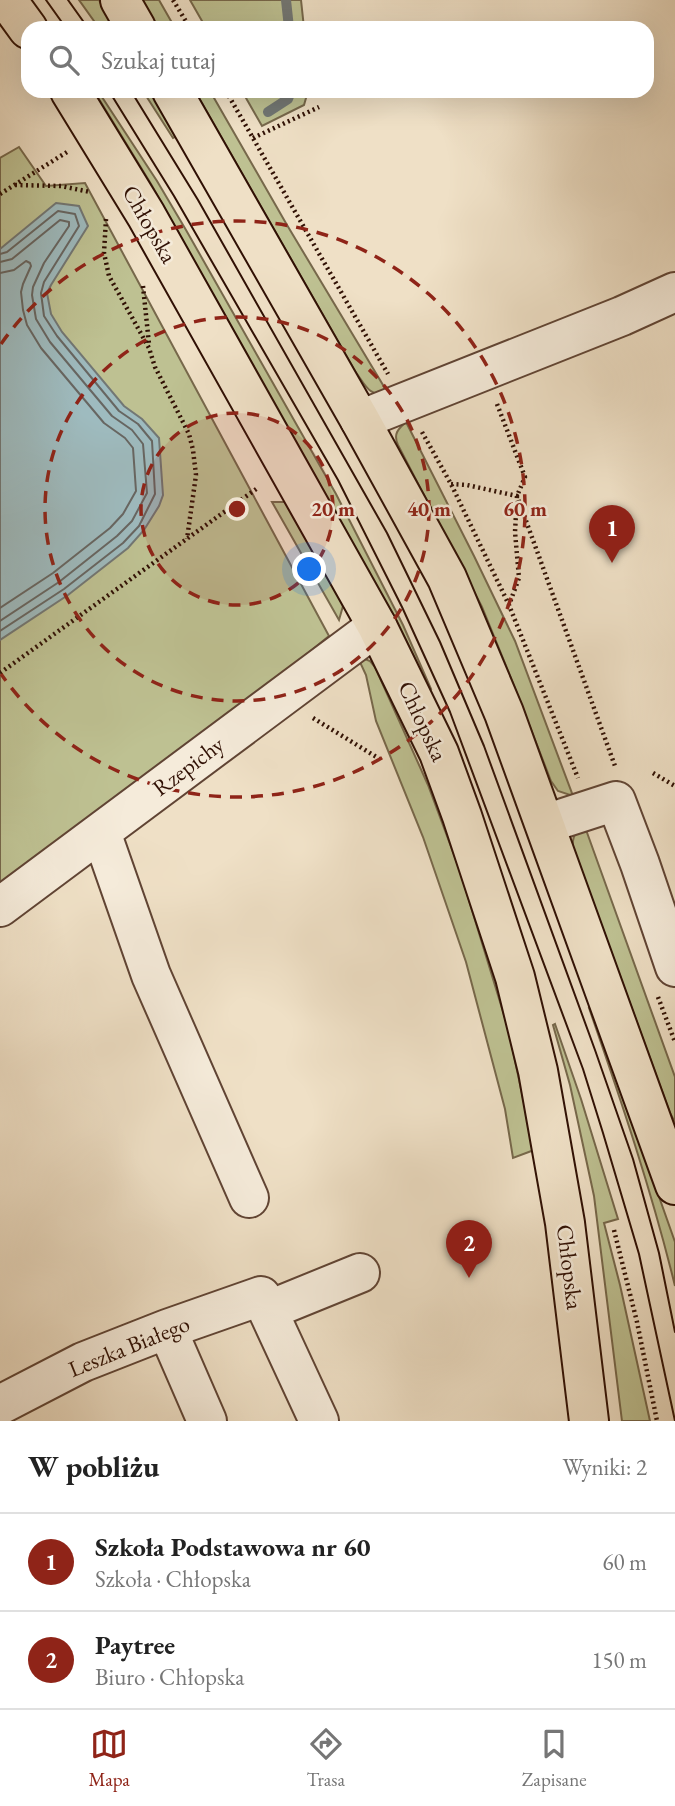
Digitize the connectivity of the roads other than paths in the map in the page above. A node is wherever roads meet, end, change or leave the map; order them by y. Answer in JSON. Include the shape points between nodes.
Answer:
{"nodes":[{"id":1,"x":7,"y":0,"type":"edge"},
{"id":2,"x":120,"y":0,"type":"edge"},
{"id":3,"x":22,"y":21,"type":"edge"},
{"id":4,"x":132,"y":21,"type":"edge"},
{"id":5,"x":74,"y":98,"type":"edge"},
{"id":6,"x":176,"y":98,"type":"edge"},
{"id":7,"x":675,"y":292,"type":"edge"},
{"id":8,"x":360,"y":420,"type":"junction"},
{"id":9,"x":377,"y":626,"type":"junction"},
{"id":10,"x":545,"y":824,"type":"junction"},
{"id":11,"x":101,"y":832,"type":"junction"},
{"id":12,"x":0,"y":907,"type":"edge"},
{"id":13,"x":675,"y":967,"type":"edge"},
{"id":14,"x":675,"y":1185,"type":"edge"},
{"id":15,"x":250,"y":1198,"type":"dead end"},
{"id":16,"x":360,"y":1273,"type":"dead end"},
{"id":17,"x":265,"y":1303,"type":"junction"},
{"id":18,"x":167,"y":1329,"type":"junction"},
{"id":19,"x":0,"y":1405,"type":"edge"},
{"id":20,"x":207,"y":1421,"type":"edge"},
{"id":21,"x":319,"y":1421,"type":"edge"},
{"id":22,"x":589,"y":1421,"type":"edge"}],
"edges":[{"from":1,"to":3,"type":"main road"},
{"from":2,"to":4,"type":"main road"},
{"from":5,"to":9,"type":"main road","name":"Chłopska","via":[[146,215]]},
{"from":6,"to":8,"type":"main road"},
{"from":7,"to":8,"type":"street"},
{"from":8,"to":10,"type":"main road","via":[[446,578]]},
{"from":9,"to":11,"type":"street","name":"Rzepichy"},
{"from":9,"to":22,"type":"main road","name":"Chłopska","via":[[439,753],[515,977],[538,1071],[565,1223]]},
{"from":10,"to":13,"type":"street","via":[[616,801]]},
{"from":10,"to":14,"type":"main road"},
{"from":11,"to":12,"type":"street","name":"Rzepichy"},
{"from":11,"to":15,"type":"street","via":[[151,975]]},
{"from":16,"to":17,"type":"street","name":"Leszka Białego"},
{"from":17,"to":18,"type":"street","name":"Leszka Białego"},
{"from":17,"to":21,"type":"street"},
{"from":18,"to":19,"type":"street","name":"Leszka Białego","via":[[83,1362]]},
{"from":18,"to":20,"type":"street"}]}
